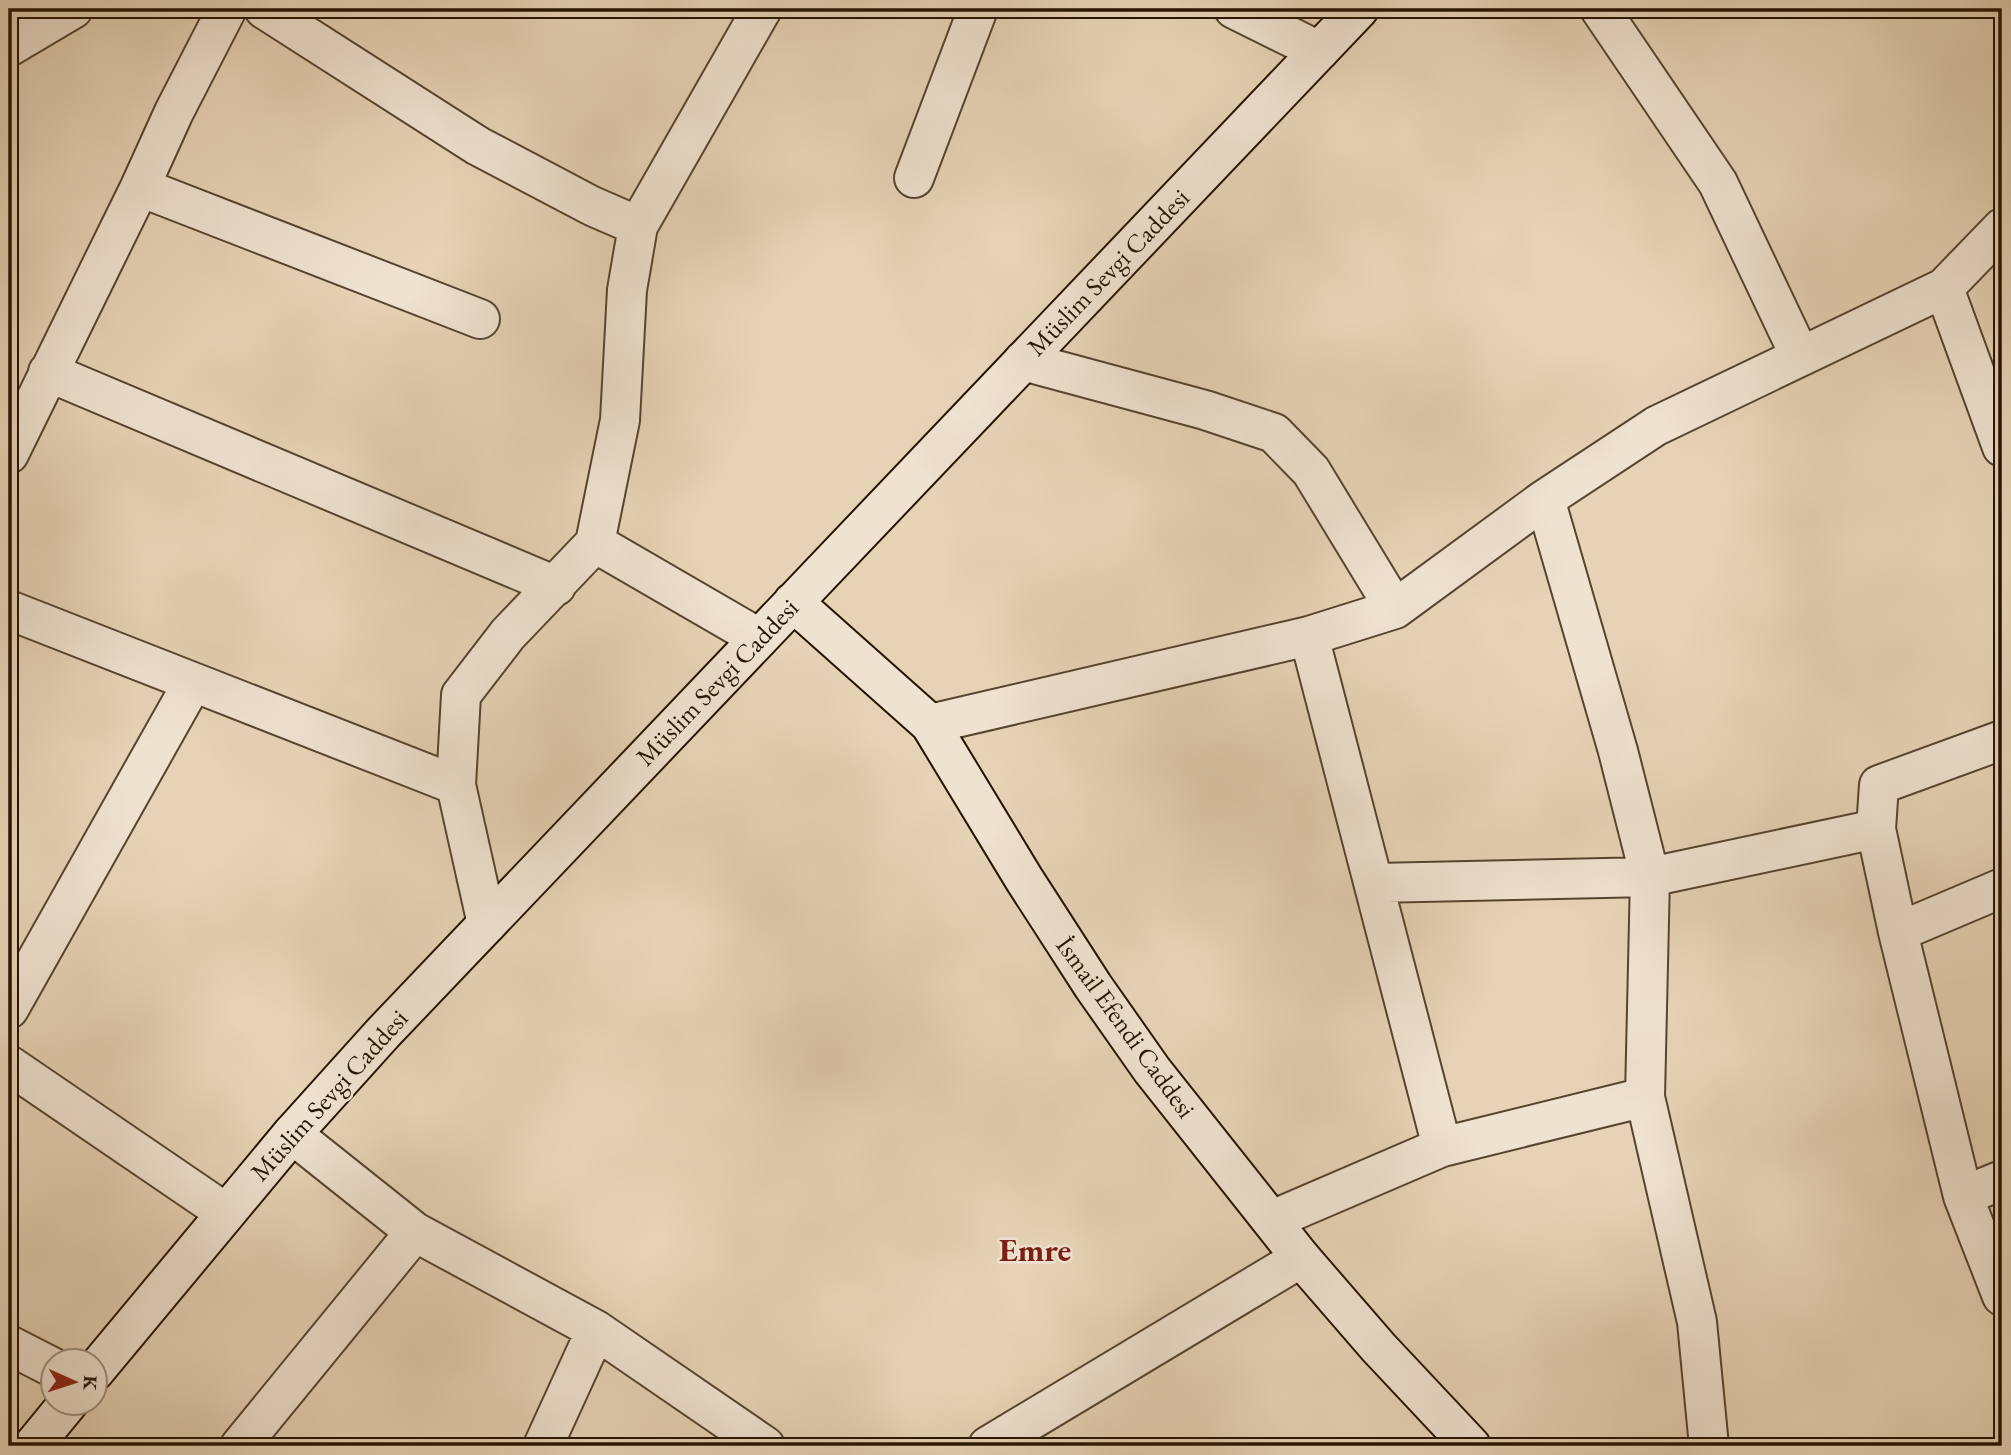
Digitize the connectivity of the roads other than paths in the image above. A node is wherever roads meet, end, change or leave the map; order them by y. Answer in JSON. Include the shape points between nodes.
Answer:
{"nodes":[{"id":1,"x":73,"y":9,"type":"edge"},
{"id":2,"x":227,"y":9,"type":"edge"},
{"id":3,"x":264,"y":9,"type":"edge"},
{"id":4,"x":762,"y":9,"type":"edge"},
{"id":5,"x":978,"y":9,"type":"edge"},
{"id":6,"x":1234,"y":9,"type":"edge"},
{"id":7,"x":1359,"y":9,"type":"edge"},
{"id":8,"x":1600,"y":9,"type":"edge"},
{"id":9,"x":9,"y":47,"type":"edge"},
{"id":10,"x":1319,"y":51,"type":"junction"},
{"id":11,"x":914,"y":178,"type":"dead end"},
{"id":12,"x":140,"y":187,"type":"junction"},
{"id":13,"x":638,"y":226,"type":"junction"},
{"id":14,"x":2002,"y":228,"type":"edge"},
{"id":15,"x":1944,"y":288,"type":"junction"},
{"id":16,"x":480,"y":319,"type":"dead end"},
{"id":17,"x":1800,"y":356,"type":"junction"},
{"id":18,"x":1023,"y":361,"type":"junction"},
{"id":19,"x":48,"y":372,"type":"junction"},
{"id":20,"x":2002,"y":447,"type":"edge"},
{"id":21,"x":9,"y":454,"type":"edge"},
{"id":22,"x":1545,"y":499,"type":"junction"},
{"id":23,"x":595,"y":544,"type":"junction"},
{"id":24,"x":555,"y":586,"type":"junction"},
{"id":25,"x":793,"y":603,"type":"junction"},
{"id":26,"x":1395,"y":609,"type":"junction"},
{"id":27,"x":9,"y":610,"type":"edge"},
{"id":28,"x":1309,"y":636,"type":"junction"},
{"id":29,"x":760,"y":638,"type":"junction"},
{"id":30,"x":193,"y":682,"type":"junction"},
{"id":31,"x":930,"y":724,"type":"junction"},
{"id":32,"x":2002,"y":740,"type":"edge"},
{"id":33,"x":456,"y":785,"type":"junction"},
{"id":34,"x":1875,"y":829,"type":"junction"},
{"id":35,"x":1650,"y":877,"type":"junction"},
{"id":36,"x":1375,"y":883,"type":"junction"},
{"id":37,"x":2002,"y":888,"type":"edge"},
{"id":38,"x":487,"y":924,"type":"junction"},
{"id":39,"x":1898,"y":932,"type":"junction"},
{"id":40,"x":9,"y":1009,"type":"edge"},
{"id":41,"x":9,"y":1065,"type":"edge"},
{"id":42,"x":1645,"y":1097,"type":"junction"},
{"id":43,"x":292,"y":1134,"type":"junction"},
{"id":44,"x":1443,"y":1147,"type":"junction"},
{"id":45,"x":2002,"y":1180,"type":"edge"},
{"id":46,"x":1963,"y":1196,"type":"junction"},
{"id":47,"x":226,"y":1213,"type":"junction"},
{"id":48,"x":1272,"y":1220,"type":"junction"},
{"id":49,"x":415,"y":1232,"type":"junction"},
{"id":50,"x":1301,"y":1258,"type":"junction"},
{"id":51,"x":2002,"y":1296,"type":"edge"},
{"id":52,"x":596,"y":1330,"type":"junction"},
{"id":53,"x":9,"y":1345,"type":"edge"},
{"id":54,"x":108,"y":1355,"type":"edge"},
{"id":55,"x":38,"y":1360,"type":"edge"},
{"id":56,"x":58,"y":1416,"type":"edge"},
{"id":57,"x":1457,"y":1443,"type":"edge"},
{"id":58,"x":33,"y":1446,"type":"edge"},
{"id":59,"x":240,"y":1446,"type":"edge"},
{"id":60,"x":543,"y":1446,"type":"edge"},
{"id":61,"x":765,"y":1446,"type":"edge"},
{"id":62,"x":988,"y":1446,"type":"edge"},
{"id":63,"x":1709,"y":1446,"type":"edge"}],
"edges":[{"from":1,"to":9,"type":"street"},
{"from":2,"to":12,"type":"street"},
{"from":3,"to":13,"type":"street","via":[[478,146]]},
{"from":4,"to":13,"type":"street"},
{"from":5,"to":11,"type":"street"},
{"from":6,"to":10,"type":"street"},
{"from":7,"to":10,"type":"street","name":"Müslim Sevgi Caddesi"},
{"from":8,"to":17,"type":"street","via":[[1718,183]]},
{"from":10,"to":18,"type":"street","name":"Müslim Sevgi Caddesi"},
{"from":12,"to":16,"type":"street"},
{"from":12,"to":19,"type":"street"},
{"from":13,"to":23,"type":"street","via":[[627,290],[620,420]]},
{"from":14,"to":15,"type":"street"},
{"from":15,"to":17,"type":"street"},
{"from":15,"to":20,"type":"street"},
{"from":17,"to":22,"type":"street","via":[[1656,426]]},
{"from":18,"to":25,"type":"street","name":"Müslim Sevgi Caddesi"},
{"from":18,"to":26,"type":"street","via":[[1274,433],[1311,471]]},
{"from":19,"to":21,"type":"street"},
{"from":19,"to":24,"type":"street"},
{"from":22,"to":26,"type":"street"},
{"from":22,"to":35,"type":"street"},
{"from":23,"to":24,"type":"street"},
{"from":23,"to":29,"type":"street"},
{"from":24,"to":33,"type":"street","via":[[508,634],[461,695]]},
{"from":25,"to":29,"type":"street","name":"Müslim Sevgi Caddesi"},
{"from":25,"to":31,"type":"street","name":"İsmail Efendi Caddesi"},
{"from":26,"to":28,"type":"street"},
{"from":27,"to":30,"type":"street"},
{"from":28,"to":31,"type":"street"},
{"from":28,"to":36,"type":"street"},
{"from":29,"to":38,"type":"street","name":"Müslim Sevgi Caddesi"},
{"from":30,"to":33,"type":"street"},
{"from":30,"to":40,"type":"street"},
{"from":31,"to":48,"type":"street","name":"İsmail Efendi Caddesi","via":[[1093,986]]},
{"from":32,"to":34,"type":"street","via":[[1879,785]]},
{"from":33,"to":38,"type":"street"},
{"from":34,"to":35,"type":"street"},
{"from":34,"to":39,"type":"street"},
{"from":35,"to":36,"type":"street"},
{"from":35,"to":42,"type":"street"},
{"from":36,"to":44,"type":"street"},
{"from":37,"to":39,"type":"street"},
{"from":38,"to":43,"type":"street","name":"Müslim Sevgi Caddesi"},
{"from":39,"to":46,"type":"street"},
{"from":41,"to":47,"type":"street"},
{"from":42,"to":44,"type":"street"},
{"from":42,"to":63,"type":"street","via":[[1697,1322]]},
{"from":43,"to":47,"type":"street","name":"Müslim Sevgi Caddesi"},
{"from":43,"to":49,"type":"street"},
{"from":44,"to":48,"type":"street"},
{"from":45,"to":46,"type":"street"},
{"from":46,"to":51,"type":"street"},
{"from":47,"to":54,"type":"street","name":"Müslim Sevgi Caddesi"},
{"from":48,"to":50,"type":"street","name":"İsmail Efendi Caddesi"},
{"from":49,"to":52,"type":"street"},
{"from":49,"to":59,"type":"street"},
{"from":50,"to":57,"type":"street","name":"İsmail Efendi Caddesi"},
{"from":50,"to":62,"type":"street"},
{"from":52,"to":60,"type":"street"},
{"from":52,"to":61,"type":"street"},
{"from":53,"to":55,"type":"street"},
{"from":56,"to":58,"type":"street"}]}
